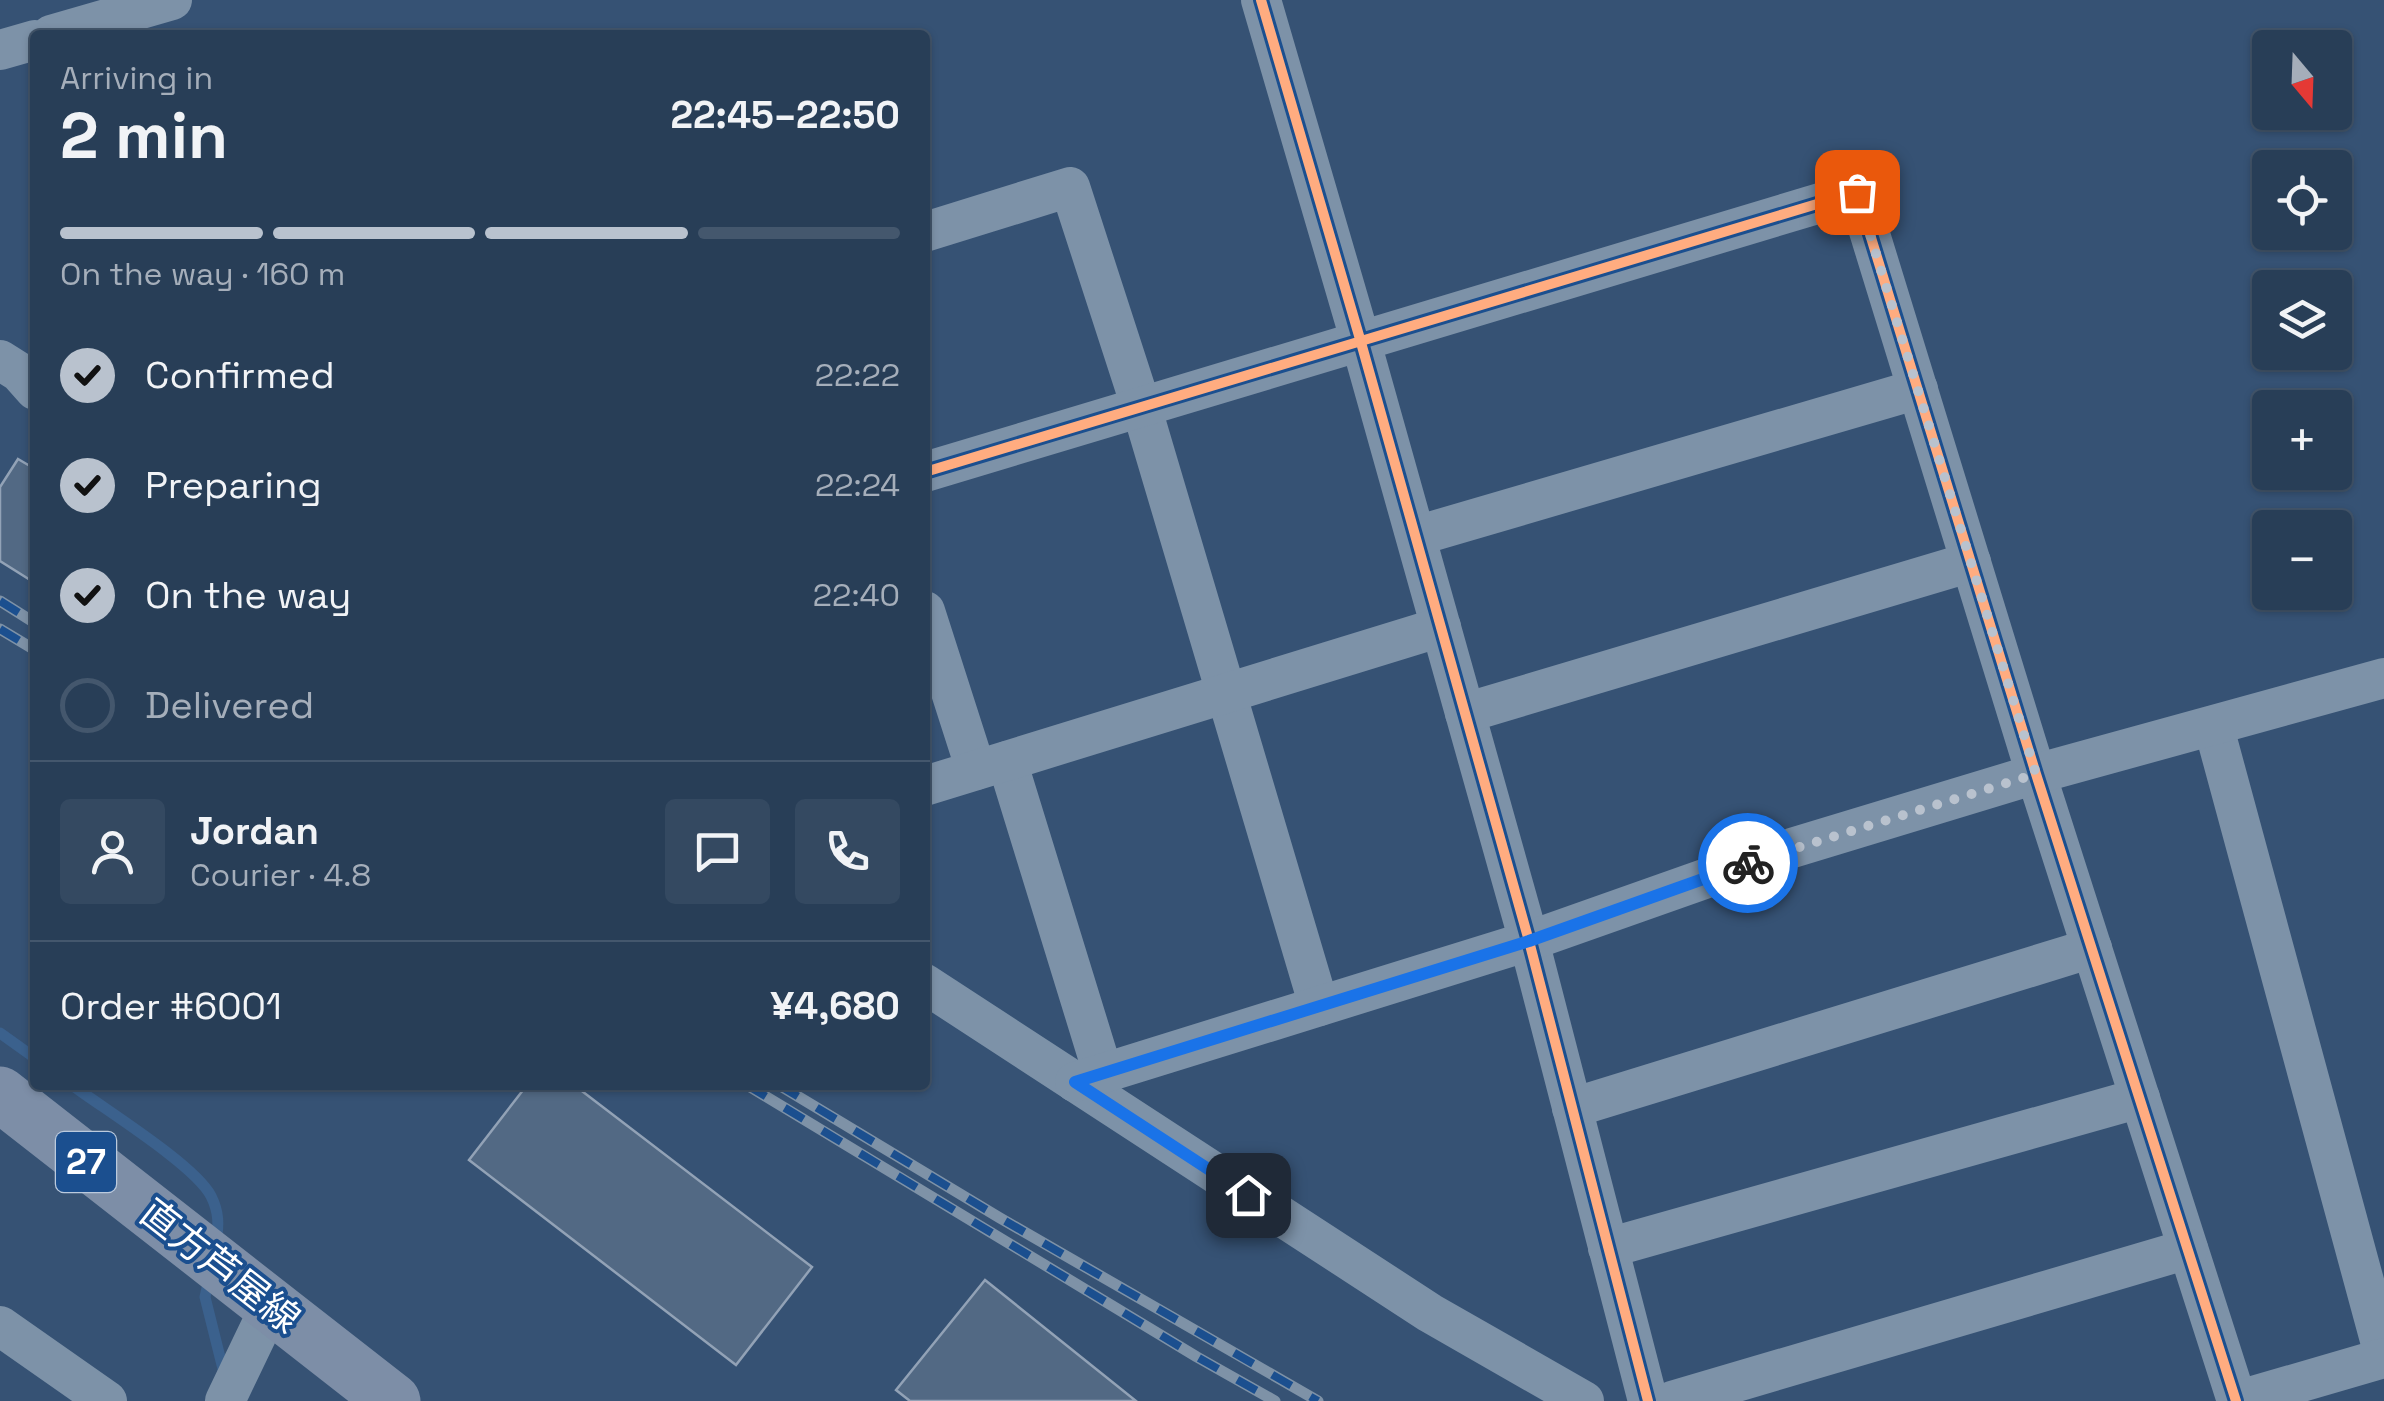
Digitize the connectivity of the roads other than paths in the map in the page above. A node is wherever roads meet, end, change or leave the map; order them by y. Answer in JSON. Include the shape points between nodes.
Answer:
{"nodes":[{"id":1,"x":172,"y":0,"type":"edge"},
{"id":2,"x":1261,"y":0,"type":"edge"},
{"id":3,"x":68,"y":30,"type":"edge"},
{"id":4,"x":30,"y":41,"type":"edge"},
{"id":5,"x":0,"y":50,"type":"edge"},
{"id":6,"x":930,"y":230,"type":"edge"},
{"id":7,"x":1360,"y":339,"type":"junction"},
{"id":8,"x":0,"y":360,"type":"edge"},
{"id":9,"x":30,"y":384,"type":"edge"},
{"id":10,"x":1918,"y":388,"type":"junction"},
{"id":11,"x":1141,"y":406,"type":"junction"},
{"id":12,"x":930,"y":469,"type":"edge"},
{"id":13,"x":1416,"y":536,"type":"junction"},
{"id":14,"x":1970,"y":562,"type":"junction"},
{"id":15,"x":930,"y":623,"type":"edge"},
{"id":16,"x":1441,"y":627,"type":"junction"},
{"id":17,"x":2384,"y":678,"type":"edge"},
{"id":18,"x":1226,"y":693,"type":"junction"},
{"id":19,"x":1466,"y":713,"type":"junction"},
{"id":20,"x":2214,"y":728,"type":"junction"},
{"id":21,"x":992,"y":766,"type":"junction"},
{"id":22,"x":2036,"y":774,"type":"junction"},
{"id":23,"x":930,"y":785,"type":"edge"},
{"id":24,"x":1529,"y":941,"type":"junction"},
{"id":25,"x":2092,"y":948,"type":"junction"},
{"id":26,"x":930,"y":987,"type":"edge"},
{"id":27,"x":1318,"y":1006,"type":"junction"},
{"id":28,"x":1089,"y":1077,"type":"junction"},
{"id":29,"x":0,"y":1094,"type":"edge"},
{"id":30,"x":2140,"y":1098,"type":"junction"},
{"id":31,"x":1572,"y":1108,"type":"junction"},
{"id":32,"x":1608,"y":1248,"type":"junction"},
{"id":33,"x":2188,"y":1249,"type":"junction"},
{"id":34,"x":256,"y":1307,"type":"junction"},
{"id":35,"x":0,"y":1326,"type":"edge"},
{"id":36,"x":2384,"y":1357,"type":"edge"},
{"id":37,"x":107,"y":1401,"type":"edge"},
{"id":38,"x":225,"y":1401,"type":"edge"},
{"id":39,"x":394,"y":1401,"type":"edge"},
{"id":40,"x":1584,"y":1401,"type":"edge"},
{"id":41,"x":1648,"y":1401,"type":"edge"},
{"id":42,"x":1672,"y":1401,"type":"edge"},
{"id":43,"x":2237,"y":1401,"type":"edge"}],
"edges":[{"from":1,"to":3,"type":"street"},
{"from":2,"to":7,"type":"street"},
{"from":4,"to":5,"type":"street"},
{"from":6,"to":11,"type":"street","via":[[1070,187]]},
{"from":7,"to":10,"type":"street","via":[[1857,192]]},
{"from":7,"to":11,"type":"street"},
{"from":7,"to":13,"type":"street"},
{"from":8,"to":9,"type":"street"},
{"from":10,"to":13,"type":"street"},
{"from":10,"to":14,"type":"street"},
{"from":11,"to":12,"type":"street"},
{"from":11,"to":18,"type":"street"},
{"from":13,"to":16,"type":"street"},
{"from":14,"to":19,"type":"street"},
{"from":14,"to":22,"type":"street"},
{"from":15,"to":21,"type":"street"},
{"from":16,"to":18,"type":"street"},
{"from":16,"to":19,"type":"street"},
{"from":17,"to":20,"type":"street"},
{"from":18,"to":21,"type":"street"},
{"from":18,"to":27,"type":"street"},
{"from":19,"to":24,"type":"street"},
{"from":20,"to":22,"type":"street"},
{"from":20,"to":36,"type":"street"},
{"from":21,"to":23,"type":"street"},
{"from":21,"to":28,"type":"street"},
{"from":22,"to":24,"type":"street","via":[[1792,848]]},
{"from":22,"to":25,"type":"street"},
{"from":24,"to":27,"type":"street"},
{"from":24,"to":31,"type":"street"},
{"from":25,"to":30,"type":"street"},
{"from":25,"to":31,"type":"street"},
{"from":26,"to":28,"type":"street"},
{"from":27,"to":28,"type":"street"},
{"from":28,"to":40,"type":"street","via":[[1430,1313]]},
{"from":29,"to":34,"type":"main road","name":"直方芦屋線","number":"27","via":[[173,1229]]},
{"from":30,"to":32,"type":"street"},
{"from":30,"to":33,"type":"street"},
{"from":31,"to":32,"type":"street"},
{"from":32,"to":41,"type":"street"},
{"from":33,"to":42,"type":"street"},
{"from":33,"to":43,"type":"street"},
{"from":34,"to":38,"type":"street"},
{"from":34,"to":39,"type":"main road","name":"直方芦屋線","number":"27"},
{"from":35,"to":37,"type":"street"},
{"from":36,"to":43,"type":"street"}]}
